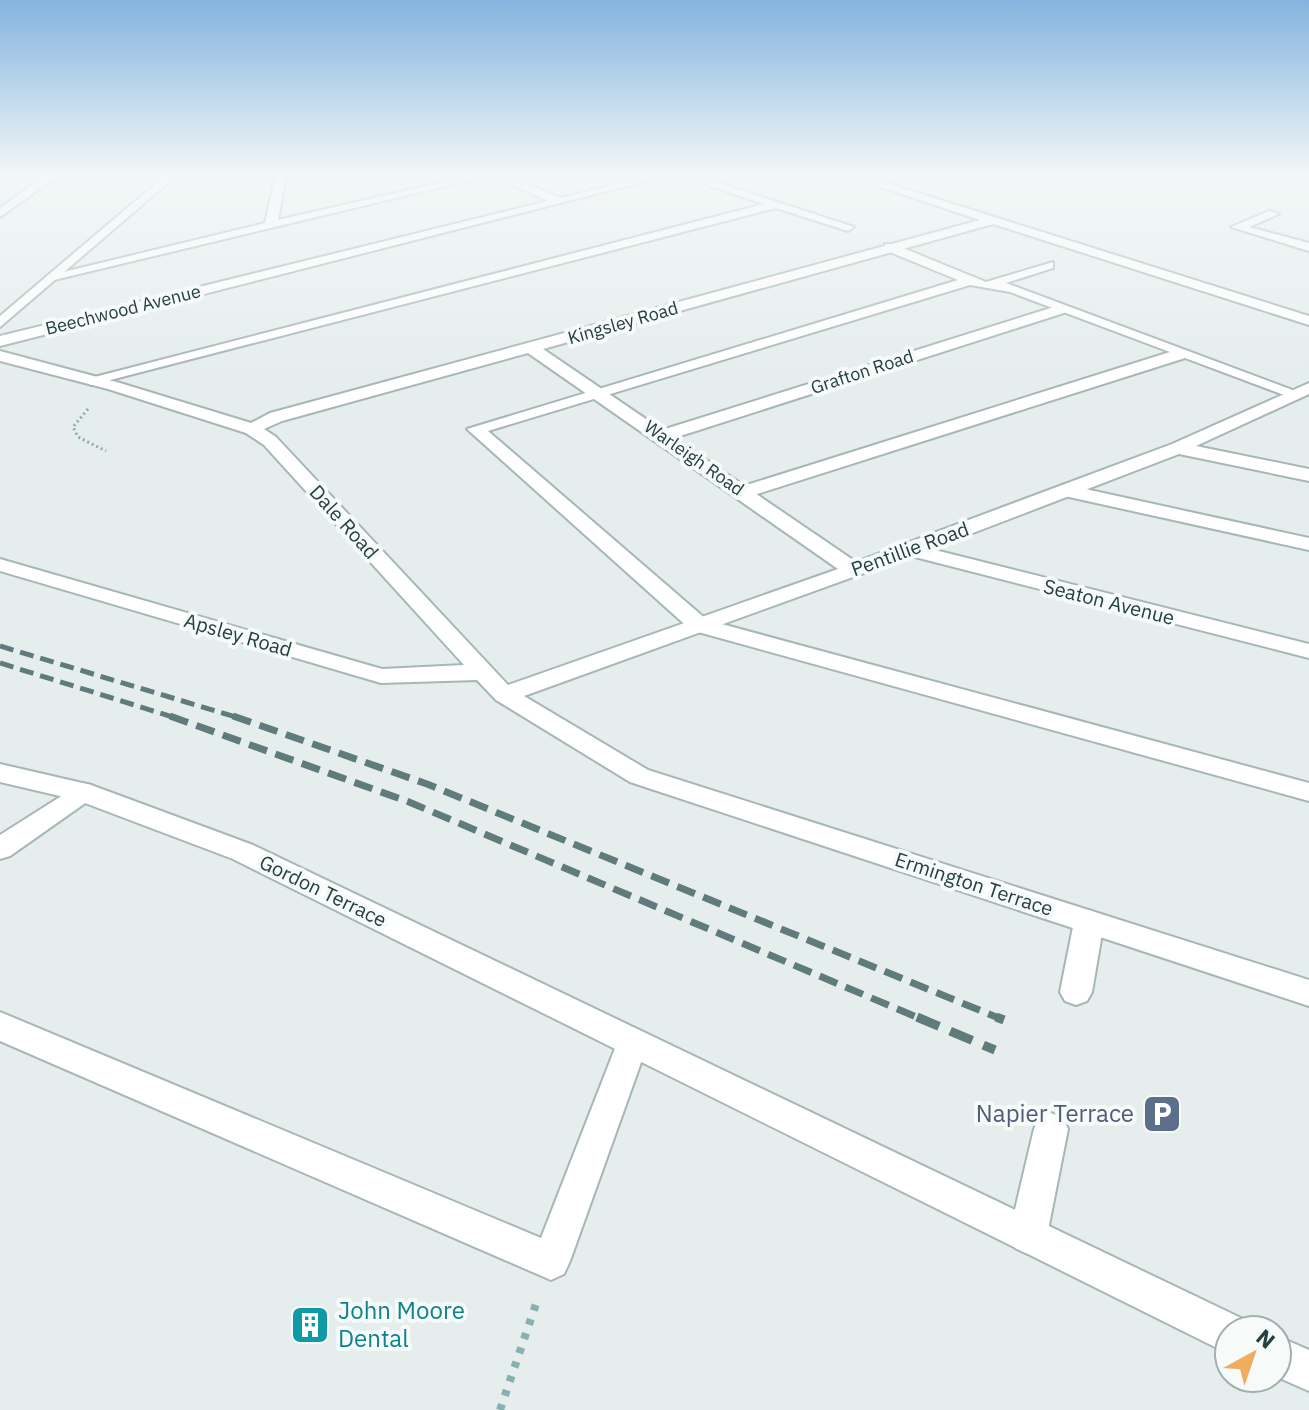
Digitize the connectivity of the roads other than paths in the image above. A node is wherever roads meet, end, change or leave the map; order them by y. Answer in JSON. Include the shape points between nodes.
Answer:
{"nodes":[{"id":1,"x":95,"y":241,"type":"edge"},
{"id":2,"x":204,"y":241,"type":"edge"},
{"id":3,"x":400,"y":241,"type":"edge"},
{"id":4,"x":634,"y":241,"type":"edge"},
{"id":5,"x":913,"y":241,"type":"edge"},
{"id":6,"x":1060,"y":241,"type":"edge"},
{"id":7,"x":1287,"y":241,"type":"edge"},
{"id":8,"x":889,"y":247,"type":"junction"},
{"id":9,"x":1309,"y":247,"type":"edge"},
{"id":10,"x":1048,"y":265,"type":"dead end"},
{"id":11,"x":54,"y":276,"type":"junction"},
{"id":12,"x":978,"y":283,"type":"junction"},
{"id":13,"x":1062,"y":309,"type":"junction"},
{"id":14,"x":1309,"y":321,"type":"edge"},
{"id":15,"x":0,"y":323,"type":"edge"},
{"id":16,"x":0,"y":341,"type":"edge"},
{"id":17,"x":533,"y":349,"type":"junction"},
{"id":18,"x":1181,"y":354,"type":"junction"},
{"id":19,"x":0,"y":356,"type":"edge"},
{"id":20,"x":91,"y":380,"type":"junction"},
{"id":21,"x":596,"y":392,"type":"junction"},
{"id":22,"x":1305,"y":392,"type":"edge"},
{"id":23,"x":252,"y":429,"type":"junction"},
{"id":24,"x":662,"y":436,"type":"junction"},
{"id":25,"x":1178,"y":448,"type":"junction"},
{"id":26,"x":1309,"y":475,"type":"edge"},
{"id":27,"x":1067,"y":491,"type":"junction"},
{"id":28,"x":744,"y":492,"type":"junction"},
{"id":29,"x":1309,"y":544,"type":"edge"},
{"id":30,"x":910,"y":550,"type":"junction"},
{"id":31,"x":0,"y":565,"type":"edge"},
{"id":32,"x":854,"y":570,"type":"junction"},
{"id":33,"x":699,"y":625,"type":"junction"},
{"id":34,"x":1309,"y":651,"type":"edge"},
{"id":35,"x":481,"y":672,"type":"junction"},
{"id":36,"x":504,"y":695,"type":"junction"},
{"id":37,"x":0,"y":773,"type":"edge"},
{"id":38,"x":639,"y":776,"type":"joint"},
{"id":39,"x":82,"y":792,"type":"junction"},
{"id":40,"x":1309,"y":792,"type":"edge"},
{"id":41,"x":0,"y":849,"type":"edge"},
{"id":42,"x":1089,"y":922,"type":"junction"},
{"id":43,"x":1076,"y":992,"type":"dead end"},
{"id":44,"x":1309,"y":993,"type":"edge"},
{"id":45,"x":0,"y":1026,"type":"edge"},
{"id":46,"x":632,"y":1043,"type":"junction"},
{"id":47,"x":1051,"y":1129,"type":"dead end"},
{"id":48,"x":1028,"y":1235,"type":"junction"},
{"id":49,"x":1213,"y":1325,"type":"edge"}],
"edges":[{"from":1,"to":11,"type":"street"},
{"from":2,"to":11,"type":"street"},
{"from":3,"to":16,"type":"street","name":"Beechwood Avenue"},
{"from":4,"to":20,"type":"street"},
{"from":5,"to":8,"type":"street","name":"Kingsley Road"},
{"from":6,"to":14,"type":"street"},
{"from":7,"to":9,"type":"street"},
{"from":8,"to":12,"type":"street"},
{"from":8,"to":17,"type":"street","name":"Kingsley Road"},
{"from":10,"to":12,"type":"street"},
{"from":11,"to":15,"type":"street"},
{"from":12,"to":13,"type":"street","via":[[1012,288]]},
{"from":12,"to":21,"type":"street"},
{"from":13,"to":18,"type":"street"},
{"from":13,"to":24,"type":"street","name":"Grafton Road"},
{"from":17,"to":21,"type":"street","name":"Warleigh Road"},
{"from":17,"to":23,"type":"street","name":"Kingsley Road","via":[[276,417]]},
{"from":18,"to":22,"type":"street"},
{"from":18,"to":28,"type":"street"},
{"from":19,"to":20,"type":"street","name":"Dale Road"},
{"from":20,"to":23,"type":"street","name":"Dale Road"},
{"from":21,"to":24,"type":"street","name":"Warleigh Road"},
{"from":21,"to":33,"type":"street","via":[[476,429]]},
{"from":22,"to":25,"type":"street","name":"Pentillie Road"},
{"from":23,"to":35,"type":"street","name":"Dale Road","via":[[270,441],[302,486]]},
{"from":24,"to":28,"type":"street","name":"Warleigh Road"},
{"from":25,"to":26,"type":"street"},
{"from":25,"to":27,"type":"street","name":"Pentillie Road"},
{"from":27,"to":29,"type":"street"},
{"from":27,"to":30,"type":"street","name":"Pentillie Road"},
{"from":28,"to":32,"type":"street","name":"Warleigh Road"},
{"from":30,"to":32,"type":"street","name":"Pentillie Road"},
{"from":30,"to":34,"type":"street","name":"Seaton Avenue"},
{"from":31,"to":35,"type":"street","name":"Apsley Road","via":[[381,676]]},
{"from":32,"to":33,"type":"street","name":"Pentillie Road"},
{"from":33,"to":36,"type":"street","name":"Pentillie Road"},
{"from":33,"to":40,"type":"street"},
{"from":35,"to":36,"type":"street","name":"Dale Road"},
{"from":36,"to":38,"type":"street","name":"Dale Road"},
{"from":37,"to":39,"type":"street","name":"Gordon Terrace"},
{"from":38,"to":42,"type":"street","name":"Ermington Terrace"},
{"from":39,"to":41,"type":"street"},
{"from":39,"to":46,"type":"street","name":"Gordon Terrace","via":[[243,852]]},
{"from":42,"to":43,"type":"street"},
{"from":42,"to":44,"type":"street","name":"Ermington Terrace"},
{"from":45,"to":46,"type":"street","via":[[551,1261]]},
{"from":46,"to":48,"type":"street"},
{"from":47,"to":48,"type":"street"},
{"from":48,"to":49,"type":"street"}]}
